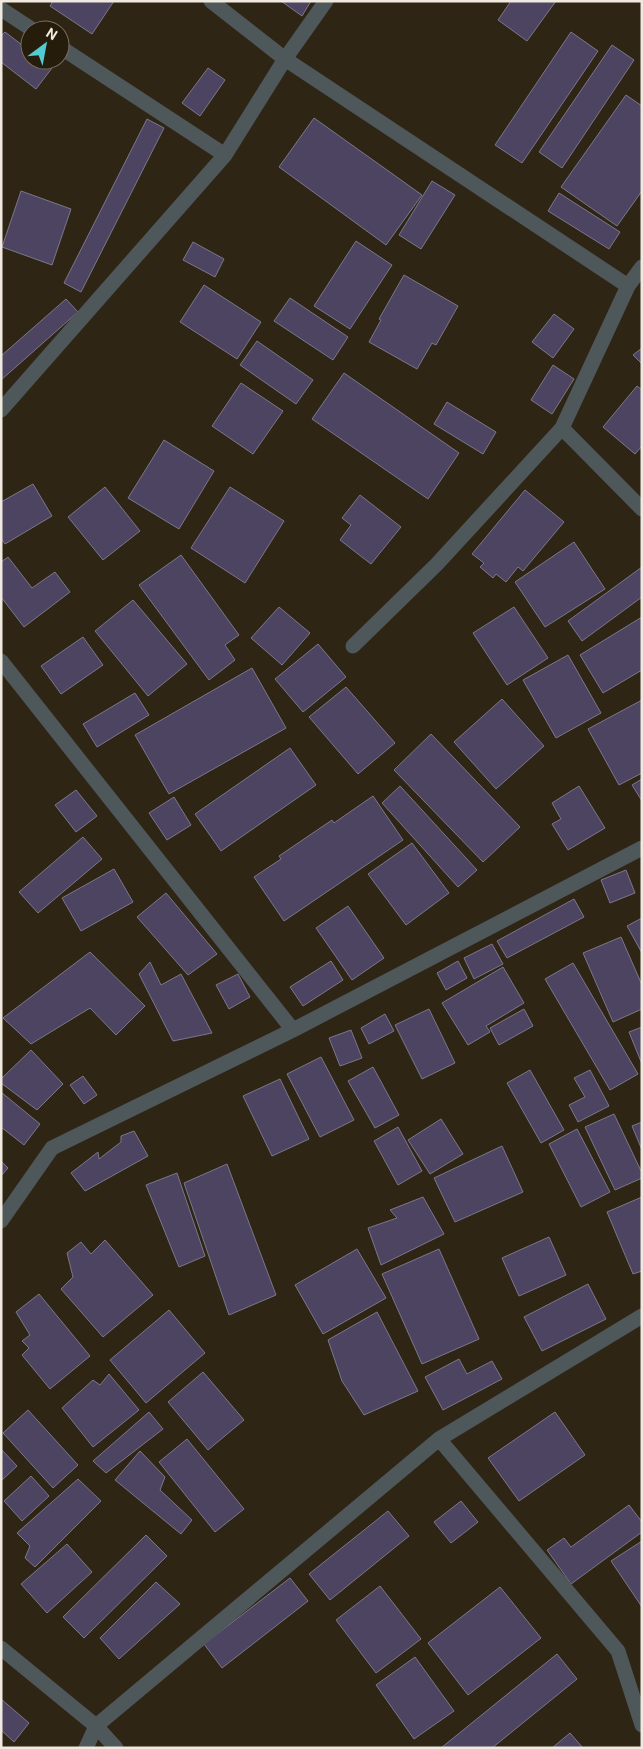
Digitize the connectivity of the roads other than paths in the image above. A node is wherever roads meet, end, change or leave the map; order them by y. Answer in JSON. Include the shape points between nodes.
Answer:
{"nodes":[{"id":1,"x":211,"y":1,"type":"edge"},
{"id":2,"x":326,"y":1,"type":"edge"},
{"id":3,"x":1,"y":9,"type":"edge"},
{"id":4,"x":20,"y":21,"type":"edge"},
{"id":5,"x":70,"y":54,"type":"edge"},
{"id":6,"x":285,"y":59,"type":"junction"},
{"id":7,"x":225,"y":154,"type":"junction"},
{"id":8,"x":642,"y":267,"type":"edge"},
{"id":9,"x":628,"y":286,"type":"junction"},
{"id":10,"x":1,"y":410,"type":"edge"},
{"id":11,"x":562,"y":428,"type":"junction"},
{"id":12,"x":642,"y":509,"type":"edge"},
{"id":13,"x":353,"y":646,"type":"dead end"},
{"id":14,"x":1,"y":661,"type":"edge"},
{"id":15,"x":642,"y":848,"type":"edge"},
{"id":16,"x":293,"y":1030,"type":"junction"},
{"id":17,"x":1,"y":1221,"type":"edge"},
{"id":18,"x":642,"y":1316,"type":"edge"},
{"id":19,"x":439,"y":1439,"type":"junction"},
{"id":20,"x":1,"y":1648,"type":"edge"},
{"id":21,"x":642,"y":1725,"type":"edge"},
{"id":22,"x":96,"y":1726,"type":"junction"},
{"id":23,"x":86,"y":1748,"type":"edge"},
{"id":24,"x":116,"y":1748,"type":"edge"}],
"edges":[{"from":1,"to":6,"type":"street"},
{"from":2,"to":6,"type":"street"},
{"from":3,"to":4,"type":"street"},
{"from":5,"to":7,"type":"street"},
{"from":6,"to":7,"type":"street"},
{"from":6,"to":9,"type":"street"},
{"from":7,"to":10,"type":"street"},
{"from":8,"to":9,"type":"street"},
{"from":9,"to":11,"type":"street"},
{"from":11,"to":12,"type":"street"},
{"from":11,"to":13,"type":"street","via":[[437,564]]},
{"from":14,"to":16,"type":"street"},
{"from":15,"to":16,"type":"street"},
{"from":16,"to":17,"type":"street","via":[[52,1148]]},
{"from":18,"to":19,"type":"street"},
{"from":19,"to":21,"type":"street","via":[[618,1651]]},
{"from":19,"to":22,"type":"street"},
{"from":20,"to":22,"type":"street"},
{"from":22,"to":23,"type":"street"},
{"from":22,"to":24,"type":"street"}]}
